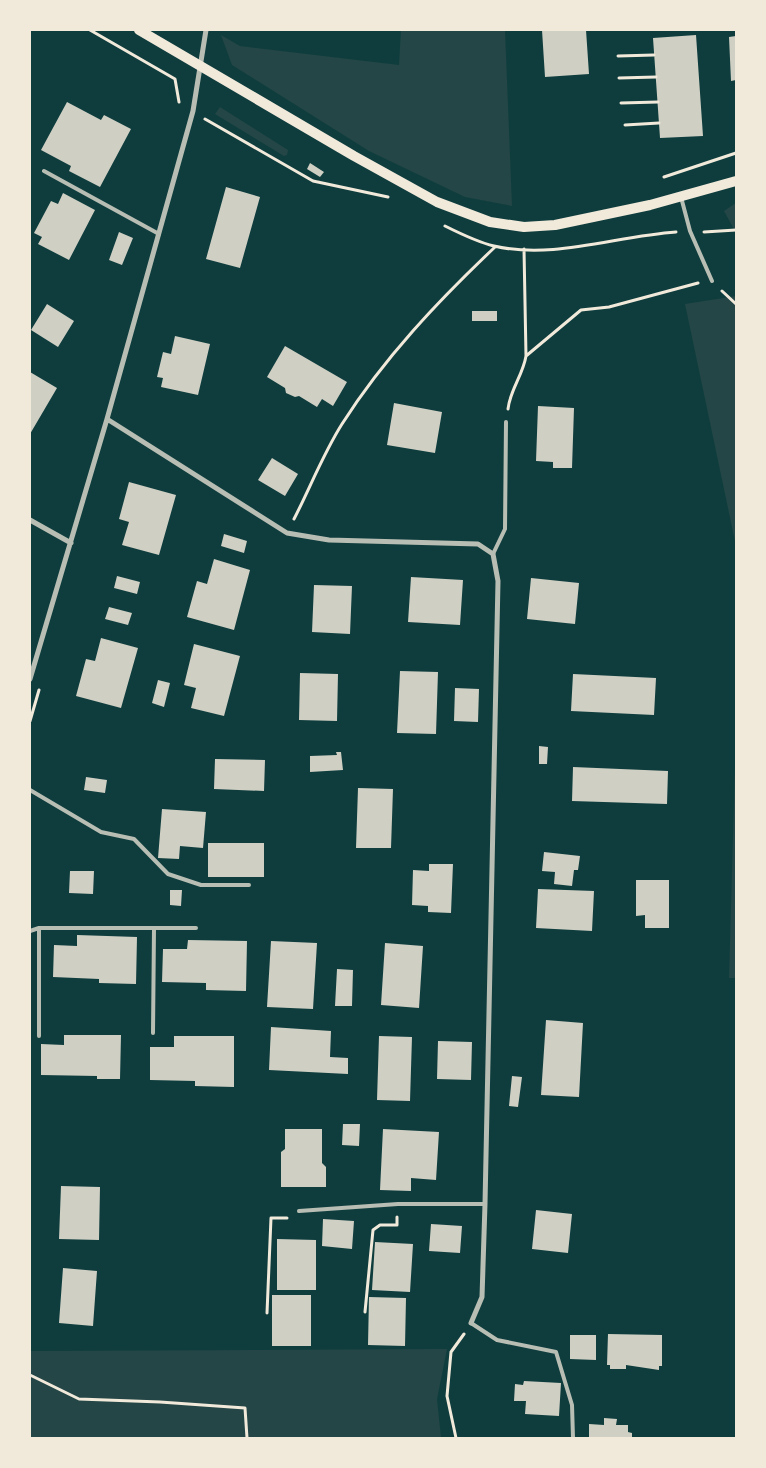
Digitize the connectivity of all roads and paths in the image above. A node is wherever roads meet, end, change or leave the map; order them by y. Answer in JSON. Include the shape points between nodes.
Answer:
{"nodes":[{"id":1,"x":90,"y":30,"type":"edge"},
{"id":2,"x":139,"y":30,"type":"edge"},
{"id":3,"x":206,"y":30,"type":"edge"},
{"id":4,"x":654,"y":55,"type":"dead end"},
{"id":5,"x":618,"y":56,"type":"dead end"},
{"id":6,"x":200,"y":66,"type":"junction"},
{"id":7,"x":656,"y":77,"type":"dead end"},
{"id":8,"x":620,"y":78,"type":"dead end"},
{"id":9,"x":658,"y":102,"type":"dead end"},
{"id":10,"x":622,"y":103,"type":"dead end"},
{"id":11,"x":193,"y":111,"type":"junction"},
{"id":12,"x":659,"y":123,"type":"dead end"},
{"id":13,"x":625,"y":125,"type":"dead end"},
{"id":14,"x":736,"y":153,"type":"edge"},
{"id":15,"x":44,"y":171,"type":"dead end"},
{"id":16,"x":664,"y":177,"type":"dead end"},
{"id":17,"x":736,"y":181,"type":"edge"},
{"id":18,"x":681,"y":197,"type":"junction"},
{"id":19,"x":394,"y":201,"type":"dead end"},
{"id":20,"x":438,"y":222,"type":"dead end"},
{"id":21,"x":524,"y":227,"type":"junction"},
{"id":22,"x":736,"y":230,"type":"edge"},
{"id":23,"x":690,"y":232,"type":"junction"},
{"id":24,"x":159,"y":234,"type":"junction"},
{"id":25,"x":495,"y":246,"type":"junction"},
{"id":26,"x":524,"y":250,"type":"junction"},
{"id":27,"x":712,"y":281,"type":"junction"},
{"id":28,"x":736,"y":304,"type":"edge"},
{"id":29,"x":526,"y":356,"type":"junction"},
{"id":30,"x":108,"y":419,"type":"junction"},
{"id":31,"x":506,"y":422,"type":"joint"},
{"id":32,"x":30,"y":520,"type":"edge"},
{"id":33,"x":287,"y":533,"type":"junction"},
{"id":34,"x":71,"y":543,"type":"junction"},
{"id":35,"x":493,"y":554,"type":"junction"},
{"id":36,"x":30,"y":679,"type":"edge"},
{"id":37,"x":30,"y":790,"type":"edge"},
{"id":38,"x":249,"y":885,"type":"dead end"},
{"id":39,"x":39,"y":928,"type":"junction"},
{"id":40,"x":154,"y":928,"type":"junction"},
{"id":41,"x":196,"y":928,"type":"dead end"},
{"id":42,"x":30,"y":931,"type":"edge"},
{"id":43,"x":153,"y":1033,"type":"dead end"},
{"id":44,"x":39,"y":1036,"type":"dead end"},
{"id":45,"x":398,"y":1204,"type":"junction"},
{"id":46,"x":485,"y":1204,"type":"junction"},
{"id":47,"x":299,"y":1211,"type":"joint"},
{"id":48,"x":365,"y":1312,"type":"dead end"},
{"id":49,"x":267,"y":1313,"type":"dead end"},
{"id":50,"x":471,"y":1323,"type":"junction"},
{"id":51,"x":30,"y":1375,"type":"edge"},
{"id":52,"x":247,"y":1438,"type":"edge"},
{"id":53,"x":456,"y":1438,"type":"edge"},
{"id":54,"x":573,"y":1438,"type":"edge"}],
"edges":[{"from":1,"to":11,"type":"path","via":[[175,79],[177,101]]},
{"from":2,"to":6,"type":"main road"},
{"from":3,"to":6,"type":"street"},
{"from":4,"to":5,"type":"path"},
{"from":6,"to":11,"type":"street"},
{"from":6,"to":21,"type":"main road","via":[[437,202],[490,222]]},
{"from":7,"to":8,"type":"path"},
{"from":9,"to":10,"type":"path"},
{"from":11,"to":19,"type":"path","via":[[313,181],[386,196]]},
{"from":11,"to":24,"type":"street"},
{"from":12,"to":13,"type":"path"},
{"from":14,"to":16,"type":"path"},
{"from":15,"to":24,"type":"lane"},
{"from":17,"to":18,"type":"main road"},
{"from":18,"to":21,"type":"main road","via":[[555,226]]},
{"from":18,"to":23,"type":"lane"},
{"from":20,"to":25,"type":"path","via":[[473,240]]},
{"from":21,"to":26,"type":"path"},
{"from":22,"to":23,"type":"path"},
{"from":23,"to":26,"type":"path","via":[[639,235],[560,248]]},
{"from":23,"to":27,"type":"lane"},
{"from":24,"to":30,"type":"street"},
{"from":25,"to":26,"type":"path"},
{"from":25,"to":33,"type":"path","via":[[442,297],[368,384],[341,426]]},
{"from":26,"to":29,"type":"path"},
{"from":27,"to":28,"type":"path"},
{"from":27,"to":29,"type":"path","via":[[582,310]]},
{"from":29,"to":31,"type":"path","via":[[524,369],[509,402]]},
{"from":30,"to":33,"type":"street"},
{"from":30,"to":34,"type":"street"},
{"from":31,"to":35,"type":"lane","via":[[505,529]]},
{"from":32,"to":34,"type":"street"},
{"from":33,"to":35,"type":"street","via":[[329,540],[478,544]]},
{"from":34,"to":36,"type":"street"},
{"from":35,"to":46,"type":"street","via":[[498,581]]},
{"from":37,"to":38,"type":"lane","via":[[101,832],[134,839],[168,874],[201,885]]},
{"from":39,"to":40,"type":"lane"},
{"from":39,"to":42,"type":"lane"},
{"from":39,"to":44,"type":"lane"},
{"from":40,"to":41,"type":"lane"},
{"from":40,"to":43,"type":"lane"},
{"from":45,"to":46,"type":"lane"},
{"from":45,"to":47,"type":"lane"},
{"from":45,"to":48,"type":"path","via":[[397,1225],[380,1225],[372,1230]]},
{"from":46,"to":50,"type":"street","via":[[482,1297]]},
{"from":47,"to":49,"type":"path","via":[[292,1218],[271,1218]]},
{"from":50,"to":53,"type":"path","via":[[451,1352],[447,1396]]},
{"from":50,"to":54,"type":"lane","via":[[497,1340],[556,1352],[572,1406]]},
{"from":51,"to":52,"type":"path","via":[[79,1399],[245,1408]]}]}
